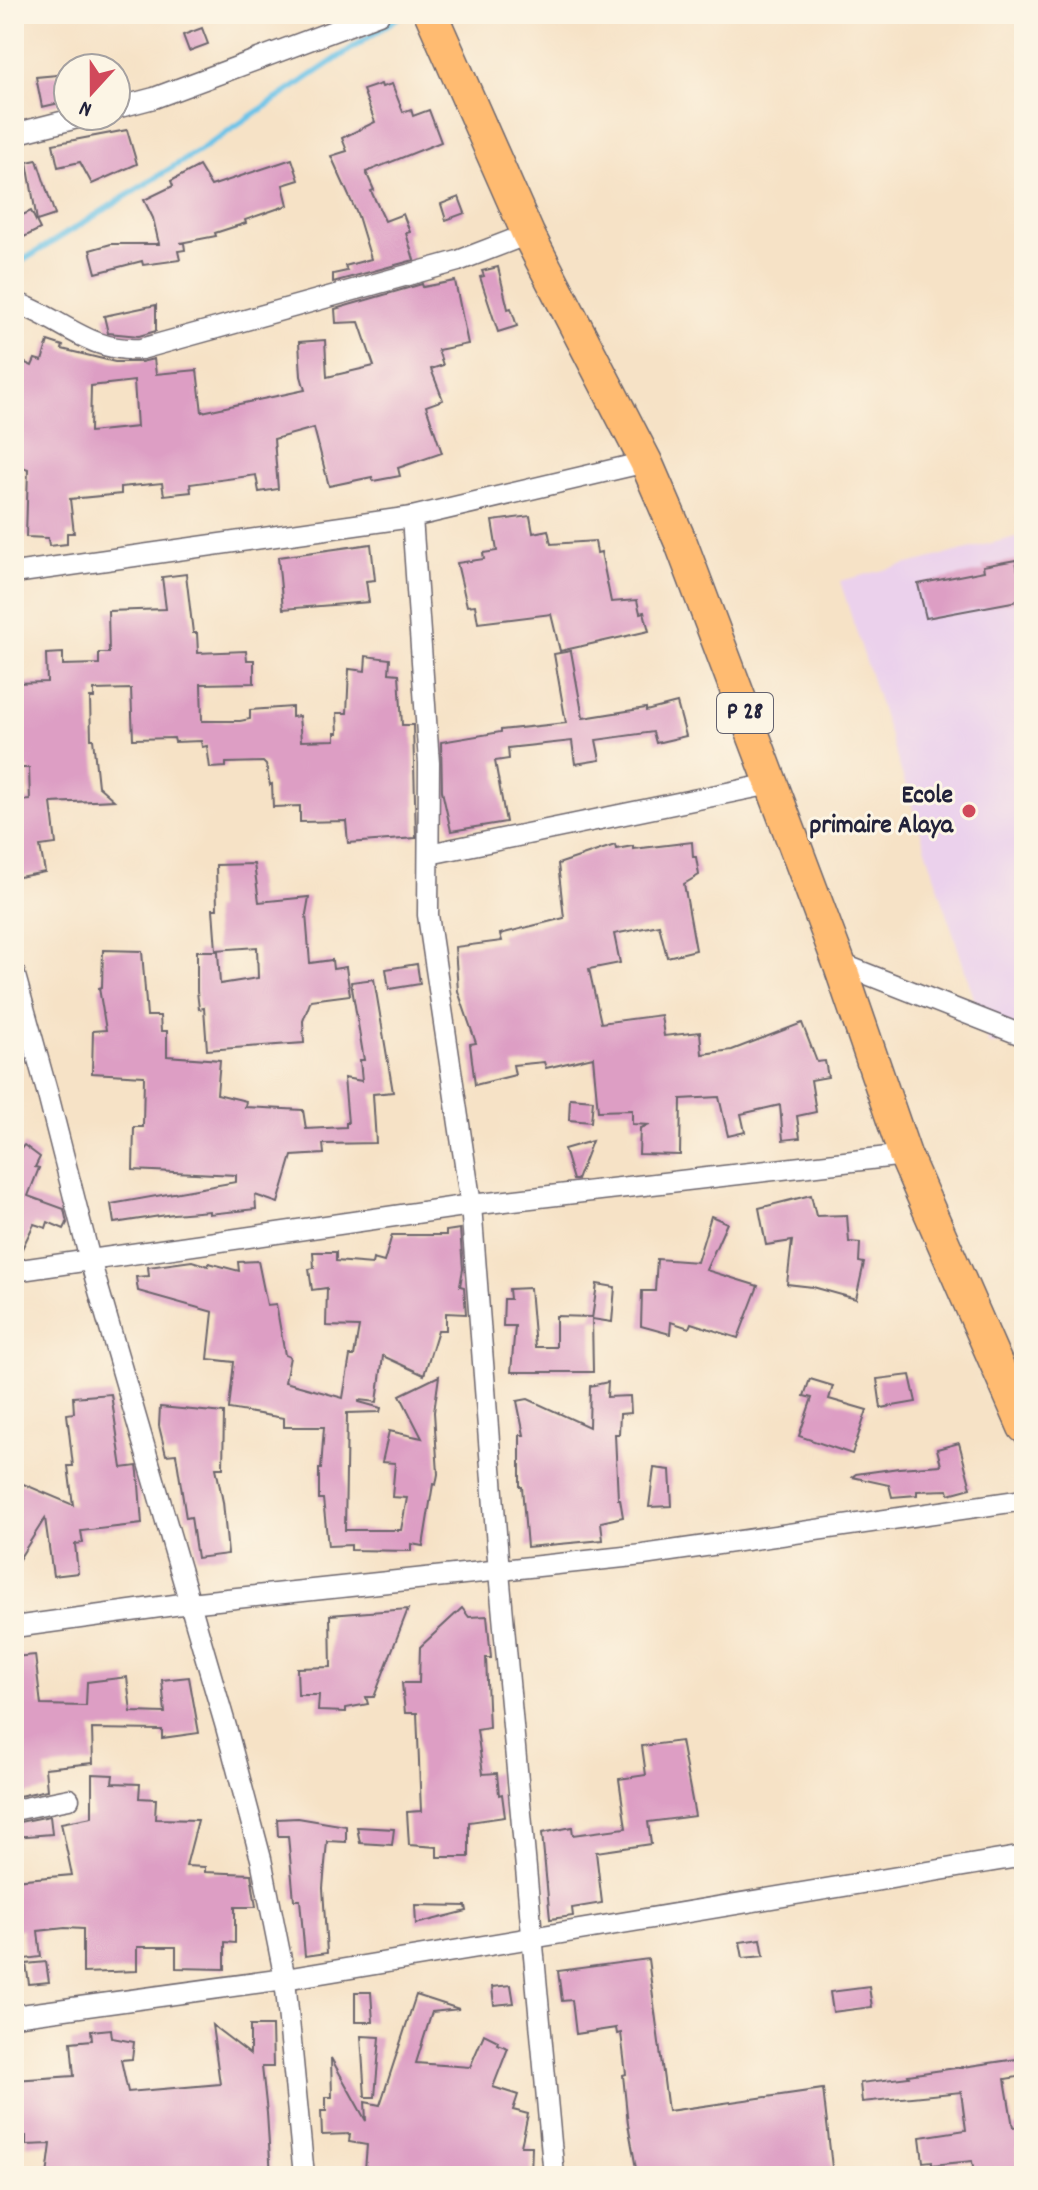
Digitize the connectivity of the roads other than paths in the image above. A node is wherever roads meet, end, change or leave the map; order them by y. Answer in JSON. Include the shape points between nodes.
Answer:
{"nodes":[{"id":1,"x":379,"y":14,"type":"edge"},
{"id":2,"x":431,"y":14,"type":"edge"},
{"id":3,"x":132,"y":104,"type":"edge"},
{"id":4,"x":52,"y":124,"type":"edge"},
{"id":5,"x":14,"y":134,"type":"edge"},
{"id":6,"x":528,"y":234,"type":"junction"},
{"id":7,"x":14,"y":302,"type":"edge"},
{"id":8,"x":646,"y":462,"type":"junction"},
{"id":9,"x":412,"y":517,"type":"junction"},
{"id":10,"x":14,"y":573,"type":"edge"},
{"id":11,"x":771,"y":784,"type":"junction"},
{"id":12,"x":429,"y":854,"type":"junction"},
{"id":13,"x":839,"y":963,"type":"junction"},
{"id":14,"x":14,"y":972,"type":"edge"},
{"id":15,"x":1024,"y":1036,"type":"edge"},
{"id":16,"x":905,"y":1155,"type":"junction"},
{"id":17,"x":471,"y":1205,"type":"junction"},
{"id":18,"x":90,"y":1260,"type":"junction"},
{"id":19,"x":14,"y":1271,"type":"edge"},
{"id":20,"x":1024,"y":1427,"type":"edge"},
{"id":21,"x":1024,"y":1500,"type":"edge"},
{"id":22,"x":499,"y":1572,"type":"junction"},
{"id":23,"x":189,"y":1603,"type":"junction"},
{"id":24,"x":14,"y":1627,"type":"edge"},
{"id":25,"x":69,"y":1799,"type":"dead end"},
{"id":26,"x":14,"y":1810,"type":"edge"},
{"id":27,"x":1024,"y":1856,"type":"edge"},
{"id":28,"x":533,"y":1939,"type":"junction"},
{"id":29,"x":285,"y":1979,"type":"junction"},
{"id":30,"x":14,"y":2016,"type":"edge"},
{"id":31,"x":304,"y":2176,"type":"edge"},
{"id":32,"x":554,"y":2176,"type":"edge"}],
"edges":[{"from":1,"to":3,"type":"street"},
{"from":2,"to":6,"type":"main road","number":"P 28"},
{"from":4,"to":5,"type":"street"},
{"from":6,"to":7,"type":"street","via":[[458,261],[141,349],[118,351]]},
{"from":6,"to":8,"type":"main road","number":"P 28"},
{"from":8,"to":9,"type":"street"},
{"from":8,"to":11,"type":"main road","number":"P 28"},
{"from":9,"to":10,"type":"street"},
{"from":9,"to":12,"type":"street","via":[[429,763]]},
{"from":11,"to":12,"type":"street"},
{"from":11,"to":13,"type":"main road","number":"P 28"},
{"from":12,"to":17,"type":"street","via":[[428,915]]},
{"from":13,"to":15,"type":"street"},
{"from":13,"to":16,"type":"main road","number":"P 28"},
{"from":14,"to":18,"type":"street"},
{"from":16,"to":17,"type":"street"},
{"from":16,"to":20,"type":"main road","number":"P 28"},
{"from":17,"to":18,"type":"street"},
{"from":17,"to":22,"type":"street"},
{"from":18,"to":19,"type":"street"},
{"from":18,"to":23,"type":"street"},
{"from":21,"to":22,"type":"street"},
{"from":22,"to":23,"type":"street"},
{"from":22,"to":28,"type":"street"},
{"from":23,"to":24,"type":"street"},
{"from":23,"to":29,"type":"street","via":[[261,1859]]},
{"from":25,"to":26,"type":"street"},
{"from":27,"to":28,"type":"street"},
{"from":28,"to":29,"type":"street"},
{"from":28,"to":32,"type":"street"},
{"from":29,"to":30,"type":"street"},
{"from":29,"to":31,"type":"street"}]}
